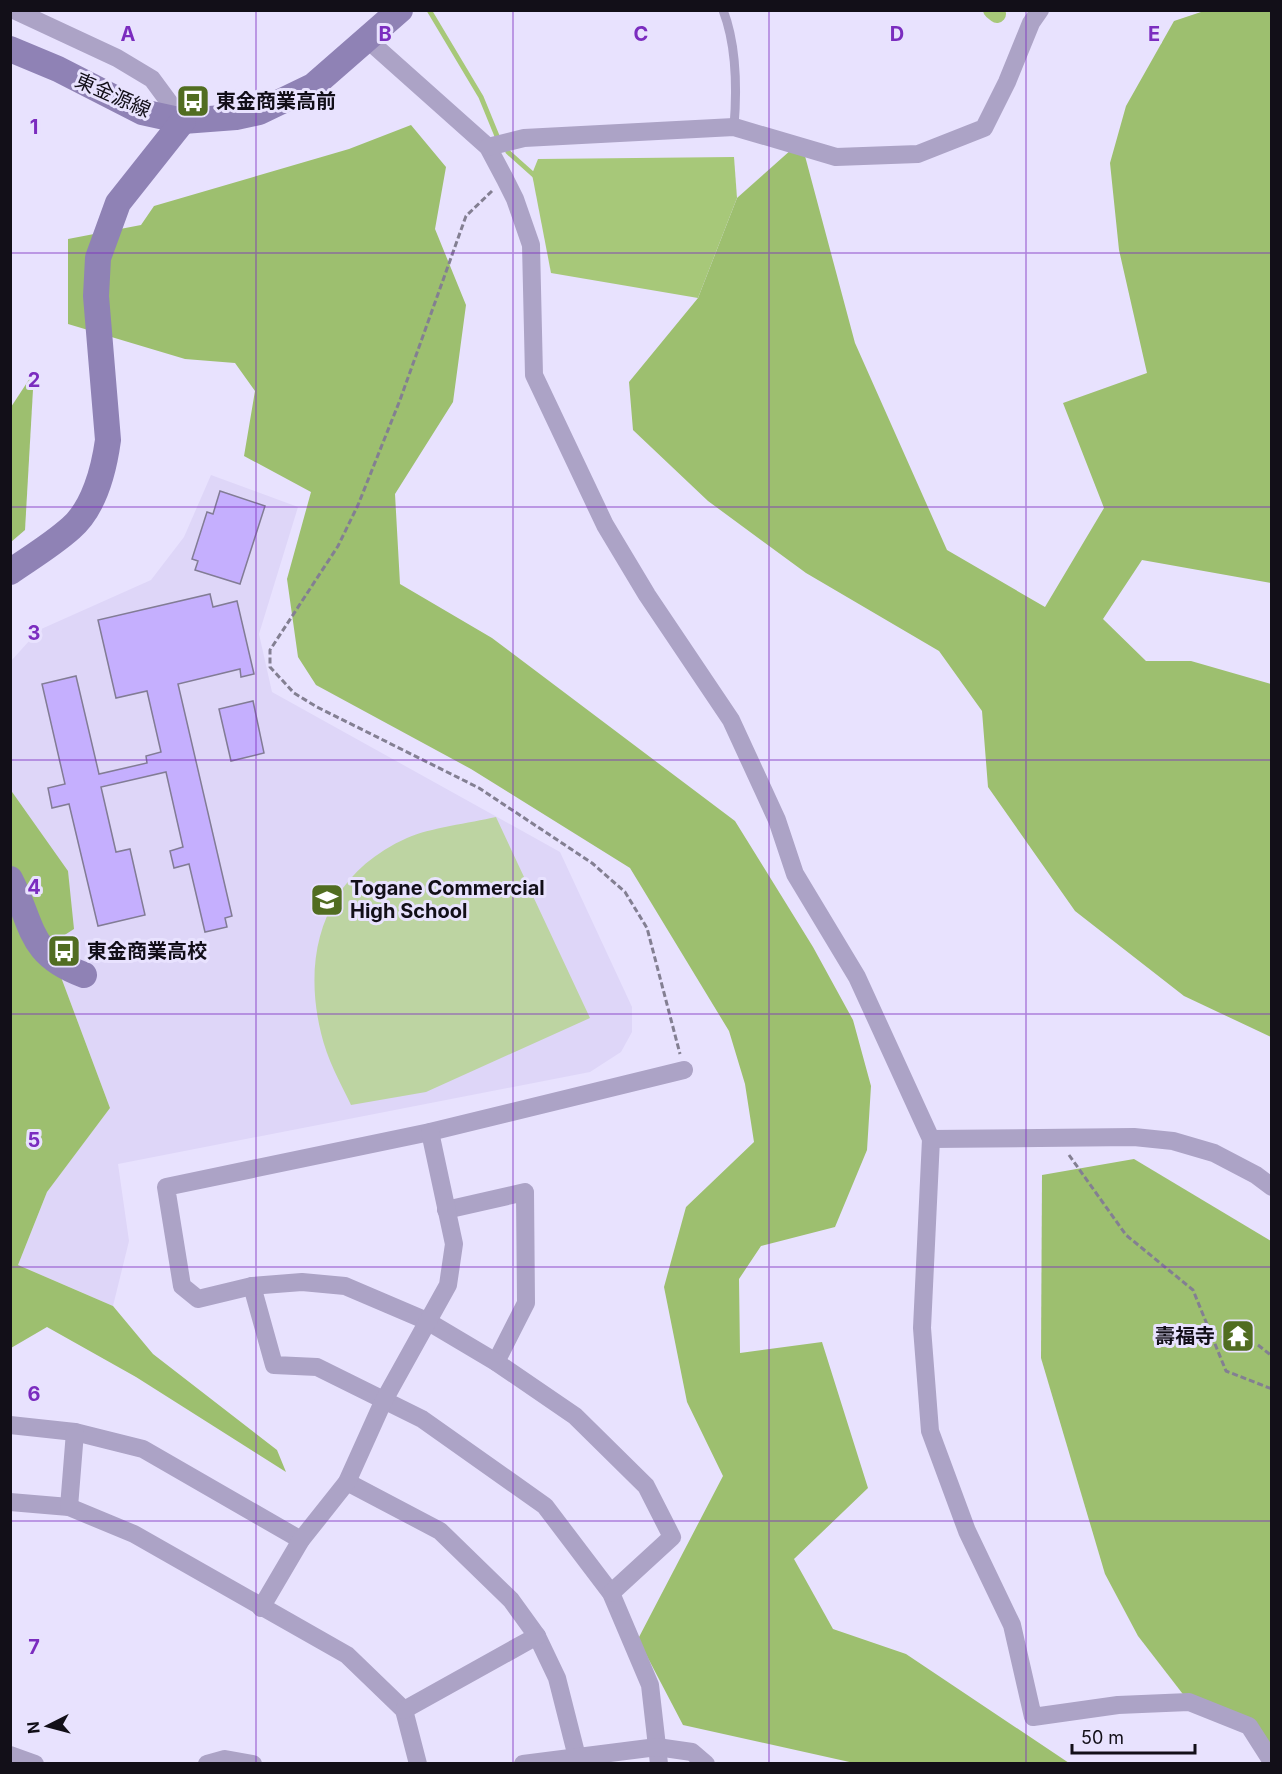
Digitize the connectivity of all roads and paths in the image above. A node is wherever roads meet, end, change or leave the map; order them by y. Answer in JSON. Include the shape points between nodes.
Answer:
{"nodes":[{"id":1,"x":14,"y":10,"type":"edge"},
{"id":2,"x":400,"y":10,"type":"edge"},
{"id":3,"x":723,"y":10,"type":"edge"},
{"id":4,"x":1040,"y":10,"type":"edge"},
{"id":5,"x":368,"y":40,"type":"junction"},
{"id":6,"x":10,"y":50,"type":"edge"},
{"id":7,"x":183,"y":121,"type":"junction"},
{"id":8,"x":734,"y":127,"type":"junction"},
{"id":9,"x":488,"y":147,"type":"junction"},
{"id":10,"x":505,"y":179,"type":"junction"},
{"id":11,"x":10,"y":572,"type":"edge"},
{"id":12,"x":10,"y":879,"type":"edge"},
{"id":13,"x":84,"y":975,"type":"dead end"},
{"id":14,"x":684,"y":1070,"type":"joint"},
{"id":15,"x":430,"y":1132,"type":"junction"},
{"id":16,"x":1059,"y":1138,"type":"junction"},
{"id":17,"x":931,"y":1139,"type":"junction"},
{"id":18,"x":1272,"y":1187,"type":"edge"},
{"id":19,"x":446,"y":1210,"type":"junction"},
{"id":20,"x":252,"y":1286,"type":"junction"},
{"id":21,"x":428,"y":1321,"type":"junction"},
{"id":22,"x":1258,"y":1345,"type":"dead end"},
{"id":23,"x":1272,"y":1356,"type":"edge"},
{"id":24,"x":496,"y":1362,"type":"junction"},
{"id":25,"x":1272,"y":1389,"type":"edge"},
{"id":26,"x":383,"y":1402,"type":"junction"},
{"id":27,"x":10,"y":1425,"type":"edge"},
{"id":28,"x":75,"y":1432,"type":"junction"},
{"id":29,"x":346,"y":1482,"type":"junction"},
{"id":30,"x":10,"y":1502,"type":"edge"},
{"id":31,"x":69,"y":1507,"type":"junction"},
{"id":32,"x":301,"y":1540,"type":"junction"},
{"id":33,"x":611,"y":1593,"type":"junction"},
{"id":34,"x":261,"y":1608,"type":"junction"},
{"id":35,"x":537,"y":1636,"type":"junction"},
{"id":36,"x":404,"y":1710,"type":"junction"},
{"id":37,"x":10,"y":1755,"type":"edge"},
{"id":38,"x":658,"y":1755,"type":"edge"},
{"id":39,"x":577,"y":1757,"type":"junction"},
{"id":40,"x":1272,"y":1762,"type":"edge"},
{"id":41,"x":251,"y":1763,"type":"edge"},
{"id":42,"x":35,"y":1764,"type":"edge"},
{"id":43,"x":207,"y":1764,"type":"edge"},
{"id":44,"x":418,"y":1764,"type":"edge"},
{"id":45,"x":523,"y":1764,"type":"edge"},
{"id":46,"x":706,"y":1764,"type":"edge"}],
"edges":[{"from":1,"to":7,"type":"street","via":[[117,58],[152,79]]},
{"from":2,"to":5,"type":"street","name":"東金源線"},
{"from":3,"to":8,"type":"lane","via":[[733,58]]},
{"from":4,"to":8,"type":"street","via":[[984,128],[964,137],[918,154],[836,157]]},
{"from":5,"to":7,"type":"street","name":"東金源線","via":[[293,98],[259,112]]},
{"from":5,"to":9,"type":"street"},
{"from":6,"to":7,"type":"street","name":"東金源線","via":[[58,69],[142,112]]},
{"from":7,"to":11,"type":"street","via":[[118,203],[98,258],[96,296],[108,440],[90,502],[72,527]]},
{"from":8,"to":9,"type":"street","via":[[524,138]]},
{"from":9,"to":10,"type":"street"},
{"from":10,"to":14,"type":"path","via":[[466,216],[358,505],[338,546],[270,650],[270,667],[294,693],[317,707],[479,788],[592,863],[625,892],[647,928]]},
{"from":10,"to":17,"type":"street","via":[[531,245],[534,375],[605,525],[731,720],[777,820],[795,874],[857,977]]},
{"from":12,"to":13,"type":"street","via":[[33,938],[64,968]]},
{"from":14,"to":15,"type":"street"},
{"from":15,"to":19,"type":"street"},
{"from":15,"to":20,"type":"street","via":[[166,1187],[182,1286],[198,1299]]},
{"from":16,"to":17,"type":"street"},
{"from":16,"to":18,"type":"street","via":[[1173,1141],[1214,1153]]},
{"from":16,"to":25,"type":"path","via":[[1126,1235],[1193,1290],[1226,1371]]},
{"from":17,"to":40,"type":"street","via":[[922,1328],[930,1431],[967,1531],[1012,1625],[1034,1717],[1118,1705],[1189,1702],[1249,1726]]},
{"from":19,"to":21,"type":"street","via":[[454,1244],[448,1285]]},
{"from":19,"to":24,"type":"street","via":[[525,1192],[526,1303]]},
{"from":20,"to":21,"type":"street","via":[[302,1282],[345,1286]]},
{"from":20,"to":26,"type":"street","via":[[274,1365],[316,1367]]},
{"from":21,"to":24,"type":"street"},
{"from":21,"to":26,"type":"street"},
{"from":22,"to":23,"type":"path"},
{"from":24,"to":33,"type":"street","via":[[575,1416],[646,1486],[672,1538]]},
{"from":26,"to":29,"type":"street"},
{"from":26,"to":33,"type":"street","via":[[422,1419],[545,1506]]},
{"from":27,"to":28,"type":"street"},
{"from":28,"to":31,"type":"street"},
{"from":28,"to":32,"type":"street","via":[[143,1449]]},
{"from":29,"to":32,"type":"street"},
{"from":29,"to":35,"type":"street","via":[[440,1531],[511,1600]]},
{"from":30,"to":31,"type":"street"},
{"from":31,"to":34,"type":"street","via":[[134,1534]]},
{"from":32,"to":34,"type":"street"},
{"from":33,"to":38,"type":"street","via":[[650,1685]]},
{"from":34,"to":36,"type":"street","via":[[347,1656]]},
{"from":35,"to":36,"type":"street"},
{"from":35,"to":39,"type":"street","via":[[557,1678]]},
{"from":36,"to":44,"type":"street"},
{"from":37,"to":42,"type":"street"},
{"from":38,"to":39,"type":"street"},
{"from":38,"to":46,"type":"street","via":[[692,1752]]},
{"from":39,"to":45,"type":"street"},
{"from":41,"to":43,"type":"street","via":[[225,1759]]}]}
